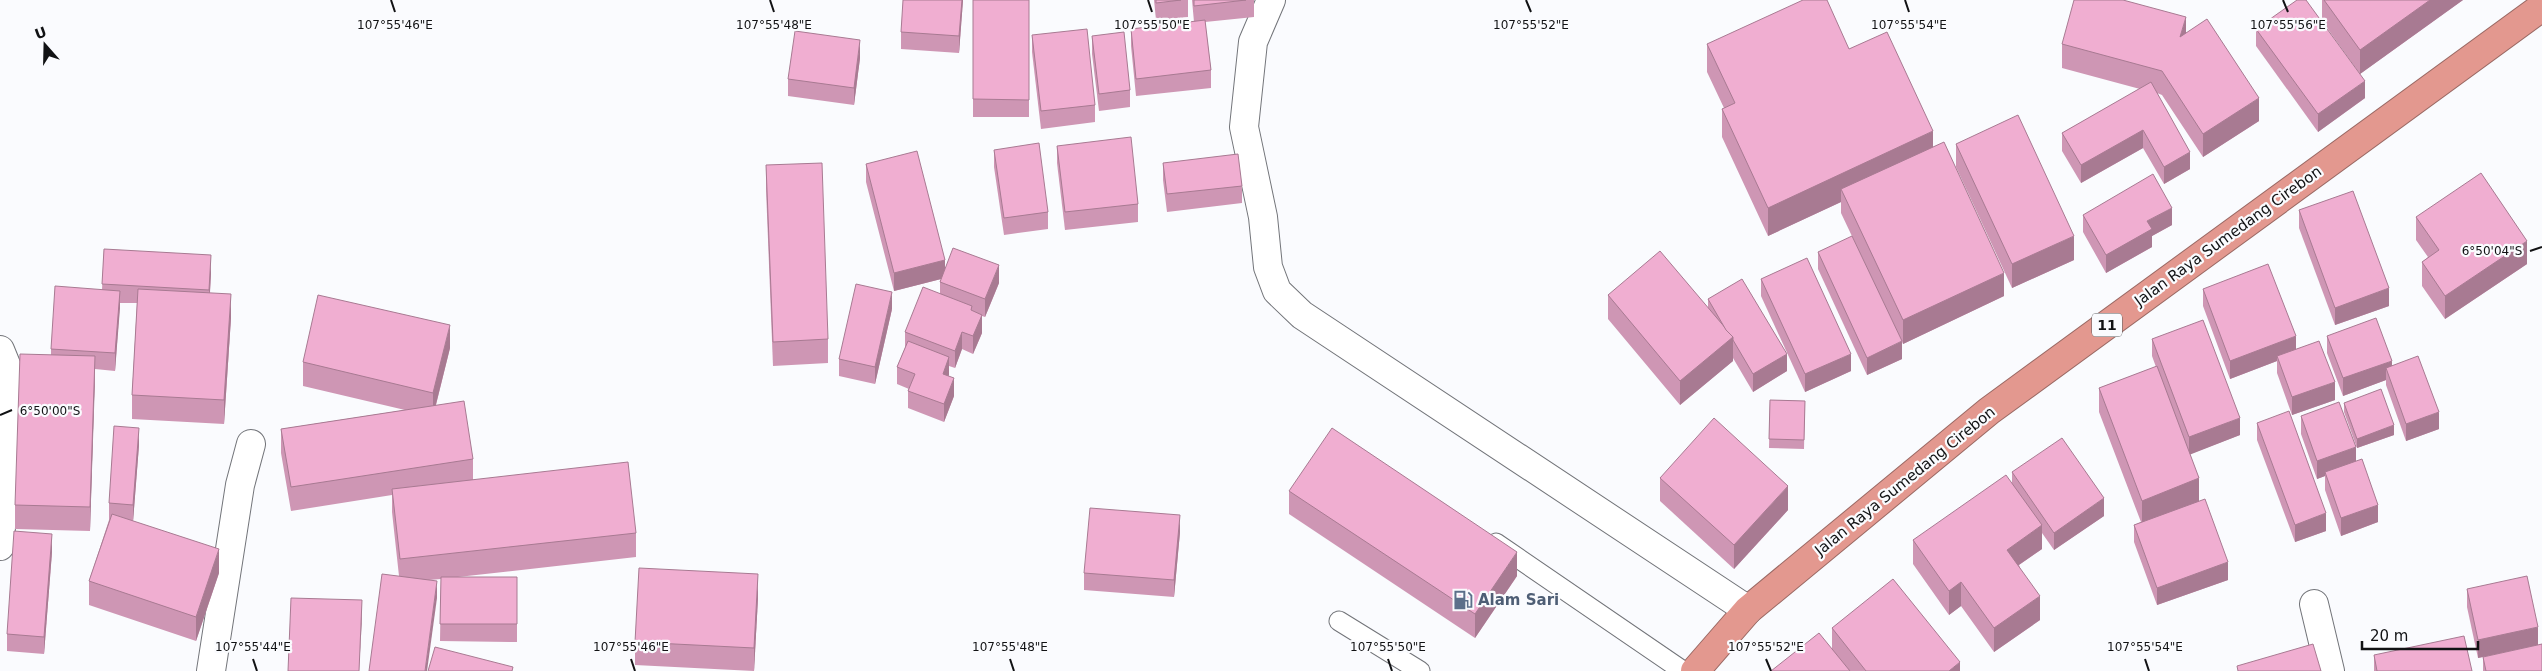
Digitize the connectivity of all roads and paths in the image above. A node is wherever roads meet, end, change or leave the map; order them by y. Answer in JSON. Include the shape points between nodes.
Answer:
{"nodes":[{"id":1,"x":1270,"y":0,"type":"edge"},
{"id":2,"x":2542,"y":7,"type":"edge"},
{"id":3,"x":0,"y":350,"type":"edge"},
{"id":4,"x":251,"y":444,"type":"dead end"},
{"id":5,"x":1477,"y":530,"type":"edge"},
{"id":6,"x":0,"y":546,"type":"edge"},
{"id":7,"x":2314,"y":604,"type":"dead end"},
{"id":8,"x":1748,"y":610,"type":"junction"},
{"id":9,"x":1339,"y":621,"type":"dead end"},
{"id":10,"x":211,"y":671,"type":"edge"},
{"id":11,"x":1420,"y":671,"type":"edge"},
{"id":12,"x":1683,"y":671,"type":"edge"},
{"id":13,"x":1695,"y":671,"type":"edge"},
{"id":14,"x":2330,"y":671,"type":"edge"}],
"edges":[{"from":1,"to":8,"type":"street","via":[[1253,42],[1244,127],[1263,217],[1268,267],[1277,291],[1302,315]]},
{"from":2,"to":8,"type":"highway","name":"Jalan Raya Sumedang Cirebon","number":"11","via":[[1989,411]]},
{"from":3,"to":6,"type":"street","via":[[9,372]]},
{"from":4,"to":10,"type":"street","via":[[240,485]]},
{"from":5,"to":12,"type":"lane"},
{"from":7,"to":14,"type":"street"},
{"from":8,"to":13,"type":"highway","name":"Jalan Raya Sumedang Cirebon","number":"11"},
{"from":9,"to":11,"type":"lane"}]}
